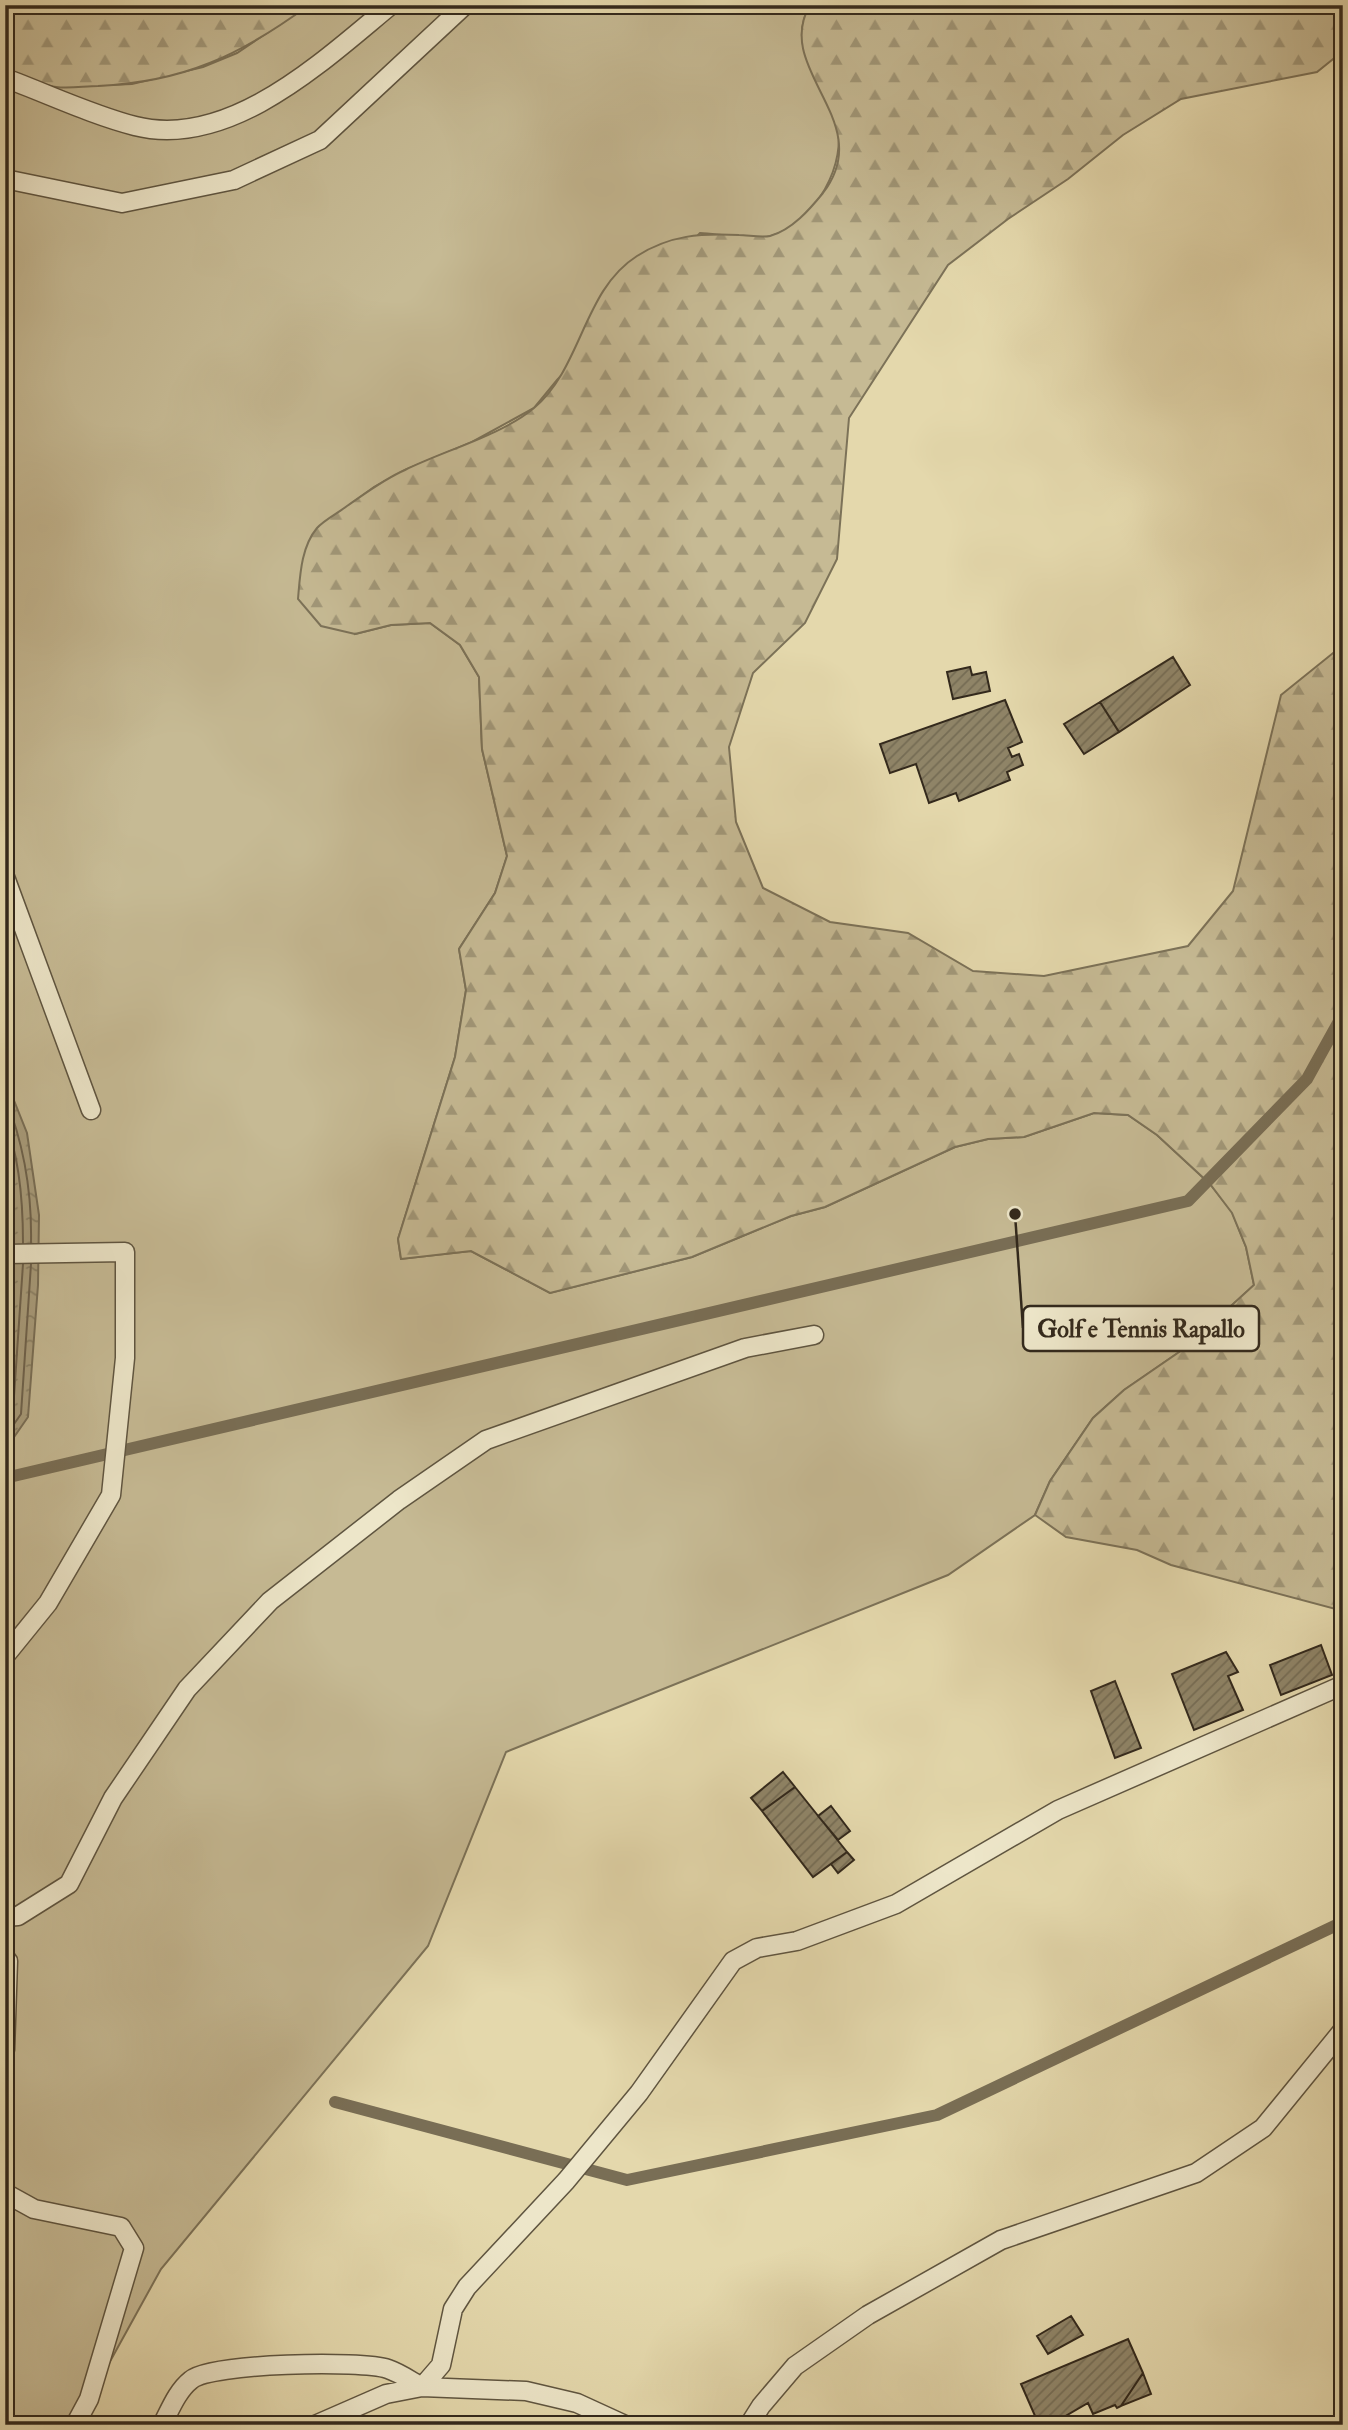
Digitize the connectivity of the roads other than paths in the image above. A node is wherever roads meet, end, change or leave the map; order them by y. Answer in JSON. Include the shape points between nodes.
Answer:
{"nodes":[{"id":1,"x":391,"y":5,"type":"edge"},
{"id":2,"x":466,"y":5,"type":"edge"},
{"id":3,"x":5,"y":78,"type":"edge"},
{"id":4,"x":5,"y":179,"type":"edge"},
{"id":5,"x":5,"y":877,"type":"edge"},
{"id":6,"x":91,"y":1110,"type":"dead end"},
{"id":7,"x":5,"y":1254,"type":"edge"},
{"id":8,"x":814,"y":1335,"type":"dead end"},
{"id":9,"x":5,"y":1656,"type":"edge"},
{"id":10,"x":1343,"y":1685,"type":"edge"},
{"id":11,"x":5,"y":1917,"type":"edge"},
{"id":12,"x":5,"y":1958,"type":"edge"},
{"id":13,"x":1343,"y":2029,"type":"edge"},
{"id":14,"x":5,"y":2050,"type":"edge"},
{"id":15,"x":5,"y":2193,"type":"edge"},
{"id":16,"x":422,"y":2387,"type":"junction"},
{"id":17,"x":75,"y":2425,"type":"edge"},
{"id":18,"x":162,"y":2425,"type":"edge"},
{"id":19,"x":315,"y":2425,"type":"edge"},
{"id":20,"x":625,"y":2425,"type":"edge"},
{"id":21,"x":749,"y":2425,"type":"edge"}],
"edges":[{"from":1,"to":3,"type":"lane","via":[[283,90],[225,121],[184,129],[137,127]]},
{"from":2,"to":4,"type":"lane","via":[[320,140],[234,180],[122,203]]},
{"from":5,"to":6,"type":"lane"},
{"from":7,"to":9,"type":"lane","via":[[125,1252],[125,1358],[111,1495],[48,1603]]},
{"from":8,"to":11,"type":"lane","via":[[745,1348],[486,1440],[399,1500],[270,1601],[187,1689],[113,1798],[69,1884],[18,1916]]},
{"from":10,"to":16,"type":"lane","via":[[1058,1810],[896,1904],[797,1941],[757,1948],[733,1961],[639,2093],[566,2181],[467,2287],[453,2309],[441,2365]]},
{"from":12,"to":14,"type":"lane"},
{"from":13,"to":21,"type":"lane","via":[[1263,2128],[1196,2173],[1001,2240],[868,2315],[795,2365]]},
{"from":15,"to":17,"type":"lane","via":[[34,2209],[121,2227],[134,2248],[89,2399]]},
{"from":16,"to":18,"type":"lane","via":[[389,2369],[358,2364],[248,2367],[193,2377]]},
{"from":16,"to":19,"type":"lane","via":[[386,2394]]},
{"from":16,"to":20,"type":"lane","via":[[526,2391],[577,2403]]}]}
